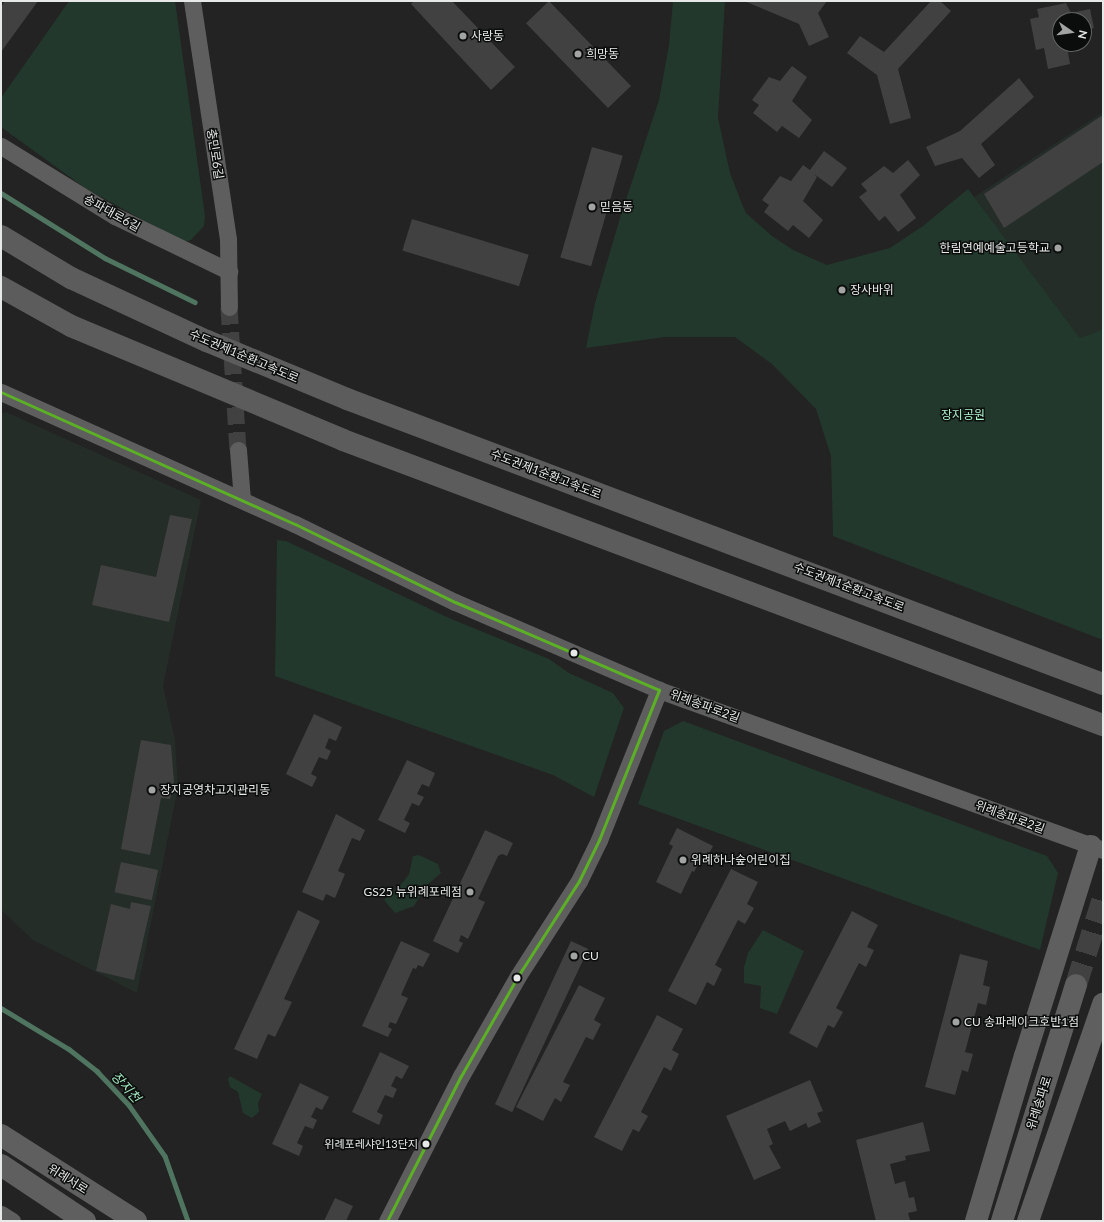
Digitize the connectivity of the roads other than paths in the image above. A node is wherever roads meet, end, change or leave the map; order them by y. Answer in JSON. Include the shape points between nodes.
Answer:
{"nodes":[{"id":1,"x":192,"y":1,"type":"edge"},
{"id":2,"x":1,"y":146,"type":"edge"},
{"id":3,"x":1,"y":236,"type":"edge"},
{"id":4,"x":229,"y":271,"type":"junction"},
{"id":5,"x":1,"y":288,"type":"edge"},
{"id":6,"x":229,"y":307,"type":"tunnel mouth"},
{"id":7,"x":1,"y":392,"type":"edge"},
{"id":8,"x":238,"y":450,"type":"tunnel mouth"},
{"id":9,"x":242,"y":500,"type":"junction"},
{"id":10,"x":1103,"y":684,"type":"edge"},
{"id":11,"x":659,"y":690,"type":"junction"},
{"id":12,"x":1103,"y":725,"type":"edge"},
{"id":13,"x":1097,"y":848,"type":"edge"},
{"id":14,"x":1076,"y":985,"type":"tunnel mouth"},
{"id":15,"x":1103,"y":1004,"type":"edge"},
{"id":16,"x":1,"y":1135,"type":"edge"},
{"id":17,"x":1,"y":1165,"type":"edge"},
{"id":18,"x":1,"y":1214,"type":"edge"},
{"id":19,"x":12,"y":1221,"type":"edge"},
{"id":20,"x":85,"y":1221,"type":"edge"},
{"id":21,"x":136,"y":1221,"type":"edge"},
{"id":22,"x":387,"y":1221,"type":"edge"},
{"id":23,"x":976,"y":1221,"type":"edge"},
{"id":24,"x":1002,"y":1221,"type":"edge"},
{"id":25,"x":1028,"y":1221,"type":"edge"}],
"edges":[{"from":1,"to":4,"type":"street","name":"충민로6길","via":[[228,239]]},
{"from":2,"to":4,"type":"street","name":"송파대로6길","via":[[115,216]]},
{"from":3,"to":10,"type":"highway","name":"수도권제1순환고속도로","via":[[71,278],[207,341],[347,399]]},
{"from":4,"to":6,"type":"street","name":"충민로6길"},
{"from":5,"to":12,"type":"highway","via":[[71,326],[343,440]]},
{"from":7,"to":9,"type":"street"},
{"from":8,"to":9,"type":"street"},
{"from":9,"to":11,"type":"street","name":"위례송파로2길","via":[[454,602]]},
{"from":11,"to":13,"type":"street","name":"위례송파로2길"},
{"from":11,"to":22,"type":"street","via":[[599,840],[579,881],[518,976],[461,1076]]},
{"from":13,"to":23,"type":"main road","via":[[1024,1056]]},
{"from":14,"to":24,"type":"main road","name":"위례송파로"},
{"from":15,"to":25,"type":"main road"},
{"from":16,"to":21,"type":"main road","name":"위례서로"},
{"from":17,"to":20,"type":"main road"},
{"from":18,"to":19,"type":"street"}]}
